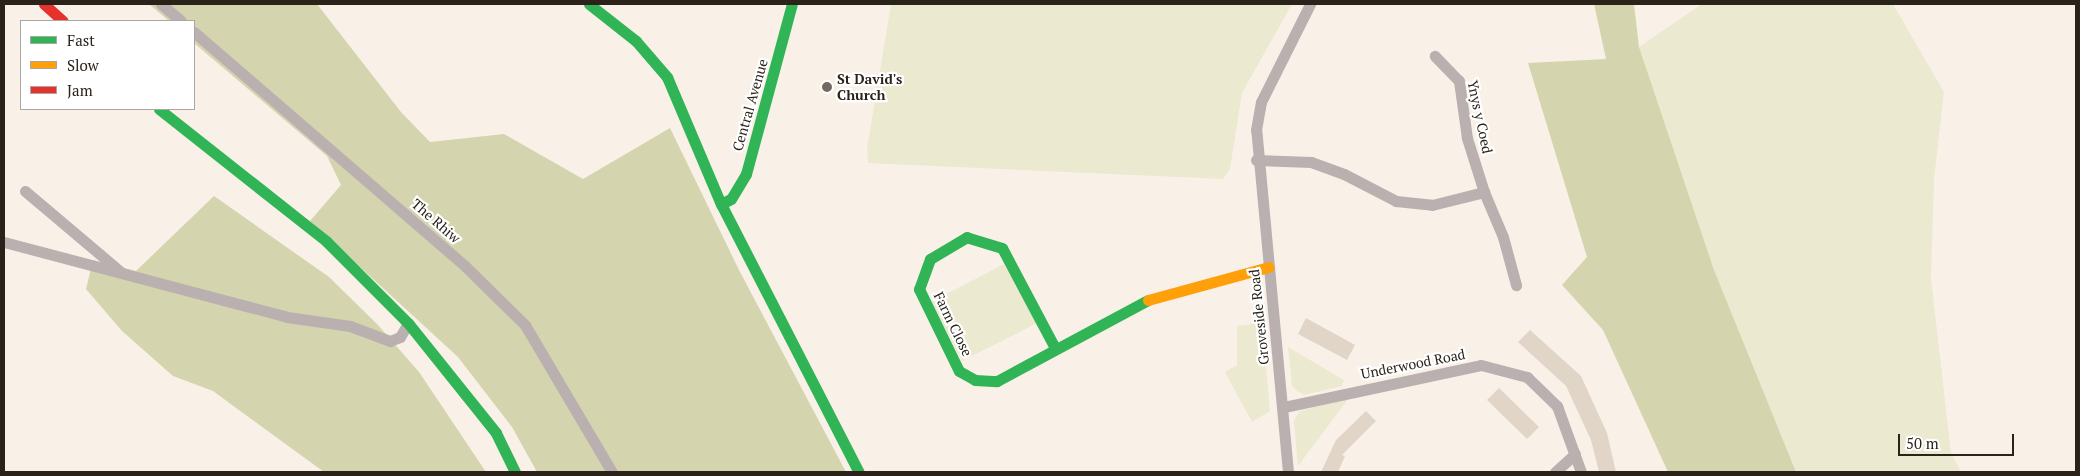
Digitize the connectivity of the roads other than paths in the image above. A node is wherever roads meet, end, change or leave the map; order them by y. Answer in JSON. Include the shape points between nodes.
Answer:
{"nodes":[{"id":1,"x":44,"y":4,"type":"edge"},
{"id":2,"x":161,"y":4,"type":"edge"},
{"id":3,"x":589,"y":4,"type":"edge"},
{"id":4,"x":792,"y":4,"type":"edge"},
{"id":5,"x":1310,"y":4,"type":"edge"},
{"id":6,"x":62,"y":20,"type":"edge"},
{"id":7,"x":180,"y":20,"type":"edge"},
{"id":8,"x":195,"y":33,"type":"edge"},
{"id":9,"x":1435,"y":56,"type":"dead end"},
{"id":10,"x":160,"y":110,"type":"edge"},
{"id":11,"x":1256,"y":160,"type":"junction"},
{"id":12,"x":25,"y":191,"type":"dead end"},
{"id":13,"x":1484,"y":192,"type":"junction"},
{"id":14,"x":721,"y":204,"type":"junction"},
{"id":15,"x":4,"y":242,"type":"edge"},
{"id":16,"x":1270,"y":267,"type":"junction"},
{"id":17,"x":125,"y":276,"type":"junction"},
{"id":18,"x":1516,"y":285,"type":"dead end"},
{"id":19,"x":408,"y":323,"type":"junction"},
{"id":20,"x":1055,"y":348,"type":"junction"},
{"id":21,"x":1284,"y":408,"type":"junction"},
{"id":22,"x":1575,"y":454,"type":"junction"},
{"id":23,"x":516,"y":472,"type":"edge"},
{"id":24,"x":612,"y":472,"type":"edge"},
{"id":25,"x":859,"y":472,"type":"edge"},
{"id":26,"x":1288,"y":472,"type":"edge"},
{"id":27,"x":1555,"y":472,"type":"edge"},
{"id":28,"x":1581,"y":472,"type":"edge"}],
"edges":[{"from":1,"to":6,"type":"street"},
{"from":2,"to":7,"type":"street"},
{"from":3,"to":14,"type":"street","via":[[636,41],[667,77]]},
{"from":4,"to":14,"type":"street","name":"Central Avenue","via":[[746,174],[732,198]]},
{"from":5,"to":11,"type":"street","name":"Groveside Road","via":[[1260,102]]},
{"from":8,"to":24,"type":"street","name":"The Rhiw","via":[[466,267],[525,325]]},
{"from":9,"to":13,"type":"street","name":"Ynys y Coed","via":[[1459,82],[1467,138]]},
{"from":10,"to":19,"type":"street","via":[[326,241]]},
{"from":11,"to":13,"type":"street","via":[[1311,162],[1344,174],[1396,201],[1432,205]]},
{"from":11,"to":16,"type":"street","name":"Groveside Road"},
{"from":12,"to":17,"type":"street"},
{"from":13,"to":18,"type":"street","name":"Ynys y Coed","via":[[1503,237]]},
{"from":14,"to":25,"type":"street"},
{"from":15,"to":17,"type":"street"},
{"from":16,"to":20,"type":"street","name":"Farm Close","via":[[1233,274],[1152,298]]},
{"from":16,"to":21,"type":"street","name":"Groveside Road"},
{"from":17,"to":19,"type":"street","via":[[287,317],[350,326],[390,341],[400,337]]},
{"from":19,"to":23,"type":"street","via":[[496,433]]},
{"from":20,"to":20,"type":"street","name":"Farm Close","via":[[1002,248],[967,237],[930,259],[919,289],[959,371],[975,380],[997,381]]},
{"from":21,"to":22,"type":"street","name":"Underwood Road","via":[[1481,365],[1527,377],[1557,406]]},
{"from":21,"to":26,"type":"street","name":"Groveside Road"},
{"from":22,"to":27,"type":"street"},
{"from":22,"to":28,"type":"street","name":"Underwood Road"}]}
